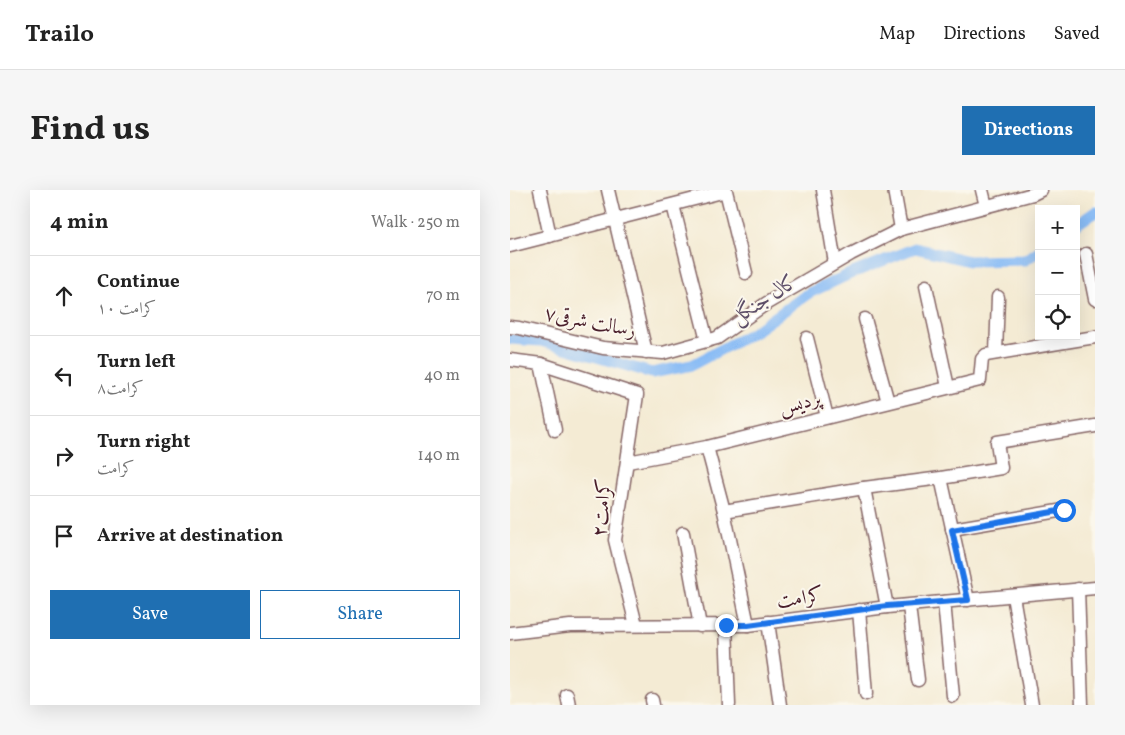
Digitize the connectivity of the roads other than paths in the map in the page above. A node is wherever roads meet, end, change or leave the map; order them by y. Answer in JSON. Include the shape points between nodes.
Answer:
{"nodes":[{"id":1,"x":540,"y":190,"type":"edge"},
{"id":2,"x":608,"y":190,"type":"edge"},
{"id":3,"x":823,"y":190,"type":"edge"},
{"id":4,"x":894,"y":190,"type":"edge"},
{"id":5,"x":982,"y":190,"type":"edge"},
{"id":6,"x":1041,"y":190,"type":"edge"},
{"id":7,"x":673,"y":205,"type":"junction"},
{"id":8,"x":986,"y":206,"type":"junction"},
{"id":9,"x":614,"y":220,"type":"junction"},
{"id":10,"x":901,"y":229,"type":"junction"},
{"id":11,"x":550,"y":236,"type":"junction"},
{"id":12,"x":510,"y":246,"type":"edge"},
{"id":13,"x":1086,"y":254,"type":"dead end"},
{"id":14,"x":835,"y":263,"type":"junction"},
{"id":15,"x":746,"y":273,"type":"dead end"},
{"id":16,"x":926,"y":286,"type":"dead end"},
{"id":17,"x":998,"y":297,"type":"dead end"},
{"id":18,"x":1095,"y":299,"type":"edge"},
{"id":19,"x":865,"y":319,"type":"dead end"},
{"id":20,"x":510,"y":327,"type":"edge"},
{"id":21,"x":807,"y":338,"type":"dead end"},
{"id":22,"x":1095,"y":338,"type":"edge"},
{"id":23,"x":1080,"y":339,"type":"edge"},
{"id":24,"x":1053,"y":340,"type":"edge"},
{"id":25,"x":707,"y":341,"type":"junction"},
{"id":26,"x":646,"y":352,"type":"junction"},
{"id":27,"x":996,"y":353,"type":"junction"},
{"id":28,"x":510,"y":360,"type":"edge"},
{"id":29,"x":541,"y":364,"type":"junction"},
{"id":30,"x":948,"y":387,"type":"junction"},
{"id":31,"x":888,"y":402,"type":"junction"},
{"id":32,"x":827,"y":417,"type":"junction"},
{"id":33,"x":1095,"y":426,"type":"edge"},
{"id":34,"x":555,"y":430,"type":"dead end"},
{"id":35,"x":707,"y":447,"type":"junction"},
{"id":36,"x":628,"y":462,"type":"junction"},
{"id":37,"x":941,"y":478,"type":"junction"},
{"id":38,"x":864,"y":488,"type":"junction"},
{"id":39,"x":1064,"y":510,"type":"dead end"},
{"id":40,"x":724,"y":511,"type":"junction"},
{"id":41,"x":952,"y":530,"type":"junction"},
{"id":42,"x":683,"y":533,"type":"dead end"},
{"id":43,"x":1095,"y":588,"type":"edge"},
{"id":44,"x":1078,"y":589,"type":"junction"},
{"id":45,"x":1013,"y":596,"type":"junction"},
{"id":46,"x":968,"y":600,"type":"junction"},
{"id":47,"x":944,"y":602,"type":"junction"},
{"id":48,"x":887,"y":606,"type":"junction"},
{"id":49,"x":909,"y":606,"type":"junction"},
{"id":50,"x":859,"y":610,"type":"junction"},
{"id":51,"x":768,"y":622,"type":"junction"},
{"id":52,"x":636,"y":625,"type":"junction"},
{"id":53,"x":726,"y":625,"type":"junction"},
{"id":54,"x":748,"y":625,"type":"junction"},
{"id":55,"x":700,"y":626,"type":"junction"},
{"id":56,"x":510,"y":633,"type":"edge"},
{"id":57,"x":918,"y":680,"type":"dead end"},
{"id":58,"x":866,"y":694,"type":"dead end"},
{"id":59,"x":953,"y":696,"type":"dead end"},
{"id":60,"x":729,"y":705,"type":"edge"},
{"id":61,"x":780,"y":705,"type":"edge"},
{"id":62,"x":1032,"y":705,"type":"edge"},
{"id":63,"x":1082,"y":705,"type":"edge"}],
"edges":[{"from":1,"to":11,"type":"street"},
{"from":2,"to":9,"type":"street"},
{"from":3,"to":14,"type":"street"},
{"from":4,"to":10,"type":"street"},
{"from":5,"to":8,"type":"street"},
{"from":6,"to":8,"type":"street","name":"رسالت شرقی۷"},
{"from":7,"to":9,"type":"street"},
{"from":7,"to":15,"type":"street","via":[[726,191]]},
{"from":7,"to":25,"type":"street"},
{"from":8,"to":10,"type":"street","name":"رسالت شرقی۷"},
{"from":9,"to":11,"type":"street"},
{"from":9,"to":26,"type":"street"},
{"from":10,"to":14,"type":"street","name":"رسالت شرقی۷"},
{"from":11,"to":12,"type":"street"},
{"from":13,"to":18,"type":"street"},
{"from":14,"to":25,"type":"street","name":"رسالت شرقی۷","via":[[767,303],[717,338]]},
{"from":16,"to":30,"type":"street"},
{"from":17,"to":27,"type":"street"},
{"from":19,"to":31,"type":"street"},
{"from":20,"to":26,"type":"street","name":"رسالت شرقی۷","via":[[603,348]]},
{"from":21,"to":32,"type":"street"},
{"from":22,"to":23,"type":"street"},
{"from":24,"to":27,"type":"street"},
{"from":25,"to":26,"type":"street","name":"رسالت شرقی۷","via":[[663,354]]},
{"from":27,"to":30,"type":"street","name":"پردیس","via":[[982,359],[980,380]]},
{"from":28,"to":29,"type":"street"},
{"from":29,"to":34,"type":"street"},
{"from":29,"to":36,"type":"street","name":"کرامت۲","via":[[637,395]]},
{"from":30,"to":31,"type":"street","name":"پردیس"},
{"from":31,"to":32,"type":"street","name":"پردیس"},
{"from":32,"to":35,"type":"street","name":"پردیس"},
{"from":33,"to":37,"type":"street","via":[[997,442],[1001,468]]},
{"from":35,"to":36,"type":"street","name":"پردیس"},
{"from":35,"to":40,"type":"street"},
{"from":36,"to":52,"type":"street","name":"کرامت۲","via":[[615,540]]},
{"from":37,"to":38,"type":"street"},
{"from":37,"to":41,"type":"street"},
{"from":38,"to":40,"type":"street"},
{"from":38,"to":48,"type":"street"},
{"from":39,"to":41,"type":"street"},
{"from":40,"to":54,"type":"street"},
{"from":41,"to":46,"type":"street"},
{"from":42,"to":55,"type":"street"},
{"from":43,"to":44,"type":"street","name":"کرامت"},
{"from":44,"to":45,"type":"street","name":"کرامت"},
{"from":44,"to":63,"type":"street"},
{"from":45,"to":46,"type":"street","name":"کرامت"},
{"from":45,"to":62,"type":"street"},
{"from":46,"to":47,"type":"street","name":"کرامت"},
{"from":47,"to":49,"type":"street","name":"کرامت"},
{"from":47,"to":59,"type":"street"},
{"from":48,"to":49,"type":"street","name":"کرامت"},
{"from":48,"to":50,"type":"street","name":"کرامت"},
{"from":49,"to":57,"type":"street"},
{"from":50,"to":51,"type":"street","name":"کرامت"},
{"from":50,"to":58,"type":"street"},
{"from":51,"to":54,"type":"street","name":"کرامت"},
{"from":51,"to":61,"type":"street"},
{"from":52,"to":55,"type":"street","name":"کرامت"},
{"from":52,"to":56,"type":"street","name":"کرامت","via":[[570,626]]},
{"from":53,"to":54,"type":"street","name":"کرامت"},
{"from":53,"to":55,"type":"street","name":"کرامت"},
{"from":53,"to":60,"type":"street"}]}
